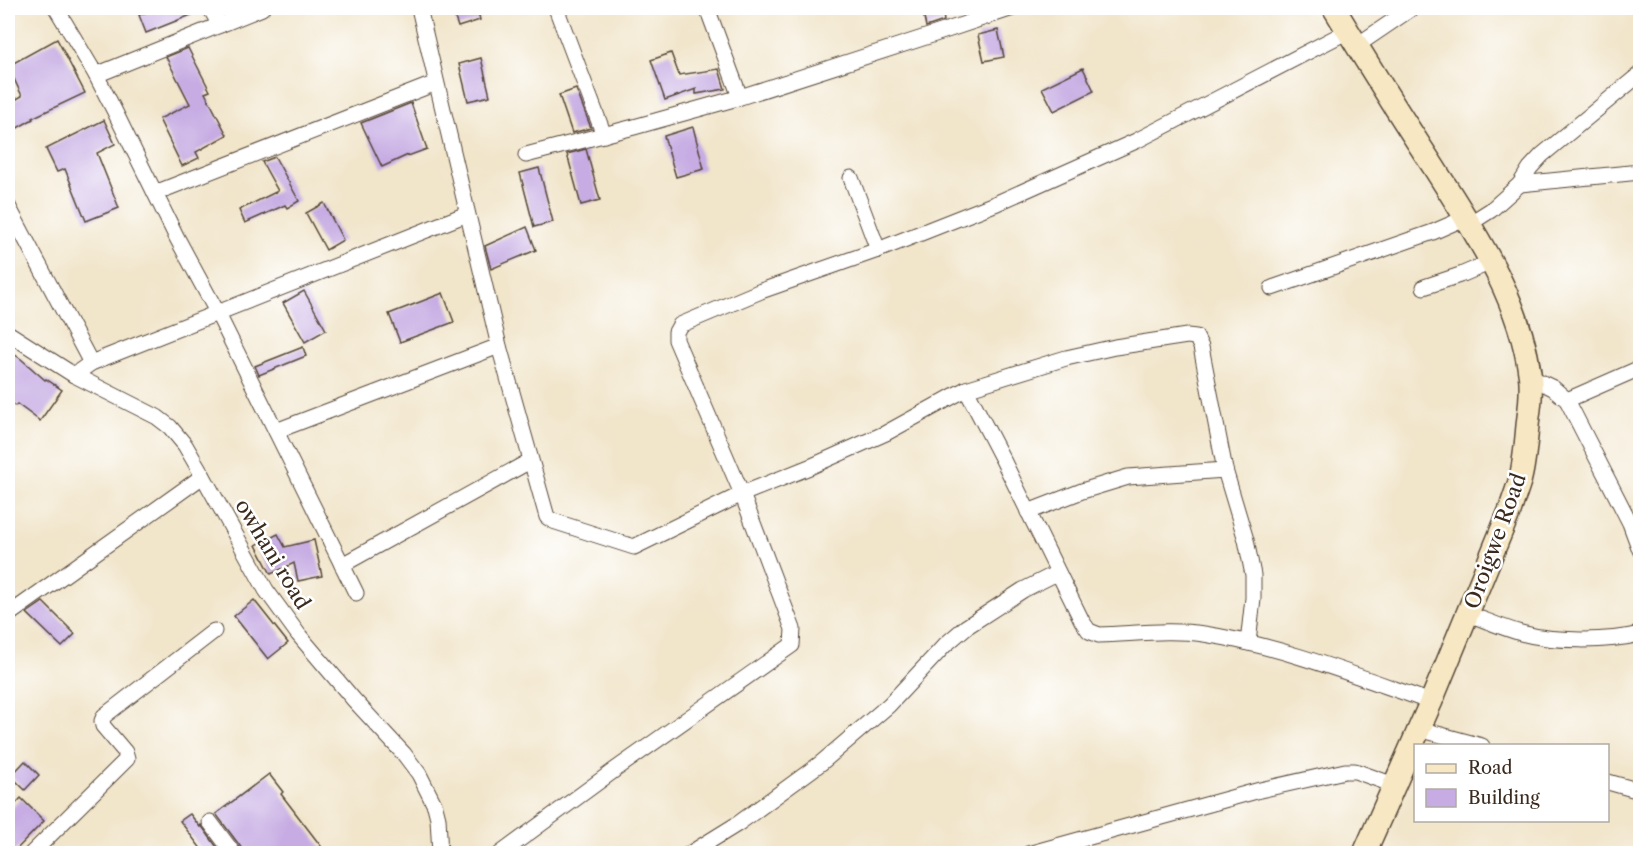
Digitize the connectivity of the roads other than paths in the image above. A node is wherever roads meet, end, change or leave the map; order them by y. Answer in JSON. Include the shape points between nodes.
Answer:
{"nodes":[{"id":1,"x":56,"y":8,"type":"edge"},
{"id":2,"x":210,"y":8,"type":"edge"},
{"id":3,"x":262,"y":8,"type":"edge"},
{"id":4,"x":419,"y":8,"type":"edge"},
{"id":5,"x":556,"y":8,"type":"edge"},
{"id":6,"x":707,"y":8,"type":"edge"},
{"id":7,"x":1013,"y":8,"type":"edge"},
{"id":8,"x":1334,"y":8,"type":"edge"},
{"id":9,"x":1412,"y":8,"type":"edge"},
{"id":10,"x":220,"y":25,"type":"junction"},
{"id":11,"x":1352,"y":39,"type":"junction"},
{"id":12,"x":1641,"y":74,"type":"edge"},
{"id":13,"x":96,"y":75,"type":"junction"},
{"id":14,"x":436,"y":83,"type":"junction"},
{"id":15,"x":740,"y":97,"type":"junction"},
{"id":16,"x":604,"y":135,"type":"junction"},
{"id":17,"x":526,"y":155,"type":"dead end"},
{"id":18,"x":1641,"y":172,"type":"edge"},
{"id":19,"x":851,"y":178,"type":"dead end"},
{"id":20,"x":1520,"y":184,"type":"junction"},
{"id":21,"x":155,"y":193,"type":"junction"},
{"id":22,"x":8,"y":206,"type":"edge"},
{"id":23,"x":467,"y":214,"type":"junction"},
{"id":24,"x":1467,"y":221,"type":"junction"},
{"id":25,"x":878,"y":250,"type":"junction"},
{"id":26,"x":1491,"y":262,"type":"junction"},
{"id":27,"x":1424,"y":287,"type":"dead end"},
{"id":28,"x":1272,"y":288,"type":"dead end"},
{"id":29,"x":217,"y":312,"type":"junction"},
{"id":30,"x":8,"y":333,"type":"edge"},
{"id":31,"x":499,"y":346,"type":"junction"},
{"id":32,"x":91,"y":363,"type":"junction"},
{"id":33,"x":1641,"y":368,"type":"edge"},
{"id":34,"x":74,"y":375,"type":"junction"},
{"id":35,"x":1530,"y":376,"type":"junction"},
{"id":36,"x":966,"y":389,"type":"junction"},
{"id":37,"x":1567,"y":400,"type":"junction"},
{"id":38,"x":276,"y":430,"type":"junction"},
{"id":39,"x":531,"y":461,"type":"junction"},
{"id":40,"x":1225,"y":470,"type":"junction"},
{"id":41,"x":203,"y":476,"type":"junction"},
{"id":42,"x":742,"y":494,"type":"junction"},
{"id":43,"x":1028,"y":512,"type":"junction"},
{"id":44,"x":1635,"y":521,"type":"edge"},
{"id":45,"x":1641,"y":550,"type":"edge"},
{"id":46,"x":342,"y":565,"type":"junction"},
{"id":47,"x":1057,"y":573,"type":"junction"},
{"id":48,"x":356,"y":593,"type":"dead end"},
{"id":49,"x":1468,"y":614,"type":"junction"},
{"id":50,"x":8,"y":615,"type":"edge"},
{"id":51,"x":214,"y":631,"type":"dead end"},
{"id":52,"x":1641,"y":634,"type":"edge"},
{"id":53,"x":1248,"y":643,"type":"junction"},
{"id":54,"x":1431,"y":702,"type":"junction"},
{"id":55,"x":1419,"y":729,"type":"junction"},
{"id":56,"x":1475,"y":744,"type":"edge"},
{"id":57,"x":1609,"y":782,"type":"edge"},
{"id":58,"x":1394,"y":785,"type":"junction"},
{"id":59,"x":1641,"y":791,"type":"edge"},
{"id":60,"x":210,"y":822,"type":"dead end"},
{"id":61,"x":31,"y":854,"type":"edge"},
{"id":62,"x":234,"y":854,"type":"edge"},
{"id":63,"x":440,"y":854,"type":"edge"},
{"id":64,"x":500,"y":854,"type":"edge"},
{"id":65,"x":689,"y":854,"type":"edge"},
{"id":66,"x":1028,"y":854,"type":"edge"},
{"id":67,"x":1364,"y":854,"type":"edge"}],
"edges":[{"from":1,"to":13,"type":"street"},
{"from":2,"to":10,"type":"street"},
{"from":3,"to":10,"type":"street"},
{"from":4,"to":14,"type":"street"},
{"from":5,"to":16,"type":"street"},
{"from":6,"to":15,"type":"street"},
{"from":7,"to":15,"type":"street"},
{"from":8,"to":11,"type":"street","name":"Oroigwe Road"},
{"from":9,"to":11,"type":"street"},
{"from":10,"to":13,"type":"street"},
{"from":11,"to":24,"type":"street","name":"Oroigwe Road"},
{"from":11,"to":25,"type":"street","via":[[997,203]]},
{"from":12,"to":20,"type":"street","via":[[1542,155]]},
{"from":13,"to":21,"type":"street"},
{"from":14,"to":21,"type":"street"},
{"from":14,"to":23,"type":"street"},
{"from":15,"to":16,"type":"street"},
{"from":16,"to":17,"type":"street"},
{"from":18,"to":20,"type":"street"},
{"from":19,"to":25,"type":"street"},
{"from":20,"to":24,"type":"street","via":[[1491,210]]},
{"from":21,"to":29,"type":"street"},
{"from":22,"to":32,"type":"street"},
{"from":23,"to":29,"type":"street"},
{"from":23,"to":31,"type":"street"},
{"from":24,"to":26,"type":"street","name":"Oroigwe Road"},
{"from":24,"to":28,"type":"street"},
{"from":25,"to":42,"type":"street","via":[[761,291],[680,325],[676,332],[676,340]]},
{"from":26,"to":27,"type":"street"},
{"from":26,"to":35,"type":"street","name":"Oroigwe Road","via":[[1515,315]]},
{"from":29,"to":32,"type":"street"},
{"from":29,"to":38,"type":"street"},
{"from":30,"to":34,"type":"street","name":"owhani road"},
{"from":31,"to":38,"type":"street"},
{"from":31,"to":39,"type":"street"},
{"from":32,"to":34,"type":"street"},
{"from":33,"to":37,"type":"street"},
{"from":34,"to":41,"type":"street","name":"owhani road","via":[[170,427]]},
{"from":35,"to":37,"type":"street"},
{"from":35,"to":49,"type":"street","name":"Oroigwe Road","via":[[1531,400],[1520,478]]},
{"from":36,"to":40,"type":"street","via":[[1115,347],[1196,338]]},
{"from":36,"to":42,"type":"street","via":[[885,433]]},
{"from":36,"to":43,"type":"street"},
{"from":37,"to":44,"type":"street"},
{"from":38,"to":46,"type":"street"},
{"from":39,"to":42,"type":"street","via":[[547,517],[634,547]]},
{"from":39,"to":46,"type":"street"},
{"from":40,"to":43,"type":"street","via":[[1128,477]]},
{"from":40,"to":53,"type":"street","via":[[1253,575]]},
{"from":41,"to":50,"type":"street"},
{"from":41,"to":63,"type":"street","name":"owhani road","via":[[266,590],[291,625],[418,774],[435,806]]},
{"from":42,"to":64,"type":"street","via":[[793,629],[792,645]]},
{"from":43,"to":47,"type":"street"},
{"from":44,"to":45,"type":"street"},
{"from":46,"to":48,"type":"street"},
{"from":47,"to":53,"type":"street","via":[[1082,621],[1089,631],[1099,635],[1204,634]]},
{"from":47,"to":65,"type":"street","via":[[966,627],[889,705],[821,763]]},
{"from":49,"to":52,"type":"street","via":[[1521,633],[1549,638]]},
{"from":49,"to":54,"type":"street","name":"Oroigwe Road"},
{"from":51,"to":61,"type":"street","via":[[104,716],[103,726],[127,759]]},
{"from":53,"to":54,"type":"street","via":[[1328,665]]},
{"from":54,"to":55,"type":"street","name":"Oroigwe Road"},
{"from":55,"to":56,"type":"street"},
{"from":55,"to":58,"type":"street","name":"Oroigwe Road"},
{"from":57,"to":59,"type":"street"},
{"from":58,"to":66,"type":"street","via":[[1345,771],[1260,790]]},
{"from":58,"to":67,"type":"street","name":"Oroigwe Road"},
{"from":60,"to":62,"type":"street"}]}
